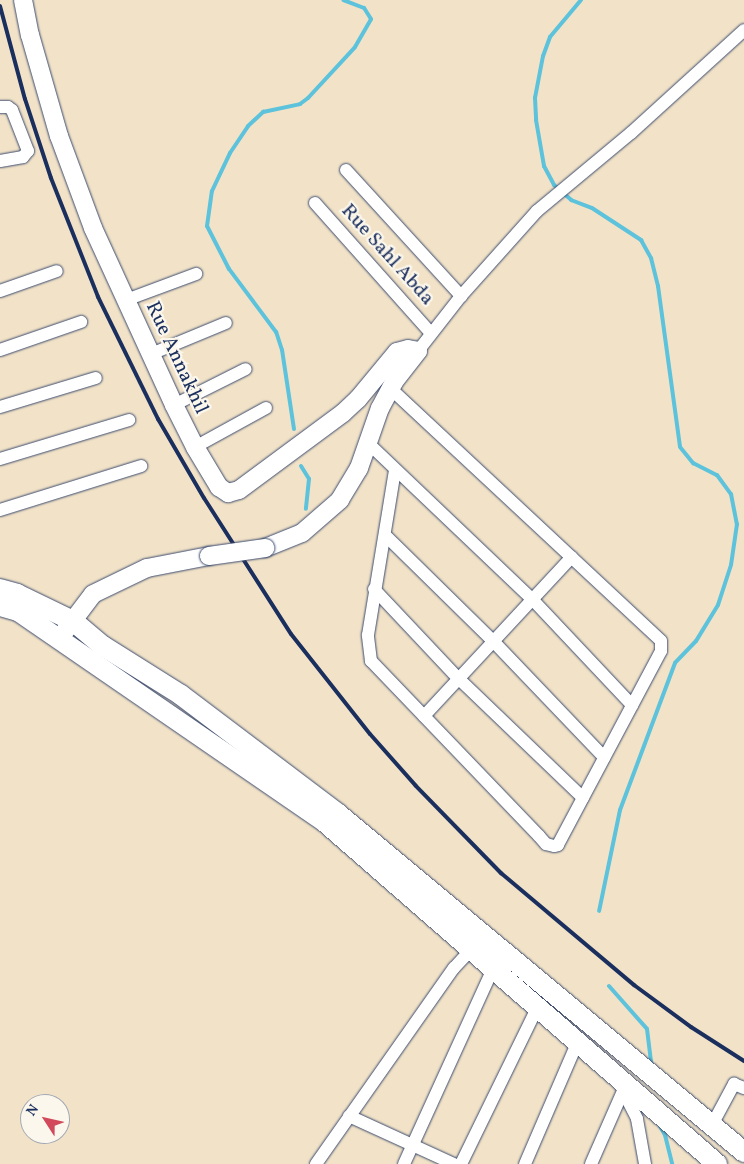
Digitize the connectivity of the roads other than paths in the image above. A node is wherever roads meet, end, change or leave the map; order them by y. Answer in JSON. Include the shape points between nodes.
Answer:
{"nodes":[{"id":1,"x":23,"y":0,"type":"edge"},
{"id":2,"x":744,"y":30,"type":"edge"},
{"id":3,"x":0,"y":107,"type":"edge"},
{"id":4,"x":0,"y":161,"type":"edge"},
{"id":5,"x":346,"y":170,"type":"dead end"},
{"id":6,"x":315,"y":203,"type":"dead end"},
{"id":7,"x":57,"y":271,"type":"dead end"},
{"id":8,"x":196,"y":274,"type":"dead end"},
{"id":9,"x":0,"y":291,"type":"edge"},
{"id":10,"x":461,"y":296,"type":"junction"},
{"id":11,"x":126,"y":300,"type":"junction"},
{"id":12,"x":81,"y":322,"type":"dead end"},
{"id":13,"x":226,"y":323,"type":"dead end"},
{"id":14,"x":431,"y":333,"type":"junction"},
{"id":15,"x":0,"y":350,"type":"edge"},
{"id":16,"x":418,"y":350,"type":"junction"},
{"id":17,"x":151,"y":354,"type":"junction"},
{"id":18,"x":246,"y":369,"type":"dead end"},
{"id":19,"x":96,"y":378,"type":"dead end"},
{"id":20,"x":391,"y":389,"type":"junction"},
{"id":21,"x":174,"y":405,"type":"junction"},
{"id":22,"x":0,"y":407,"type":"edge"},
{"id":23,"x":266,"y":408,"type":"dead end"},
{"id":24,"x":129,"y":420,"type":"dead end"},
{"id":25,"x":367,"y":442,"type":"junction"},
{"id":26,"x":195,"y":447,"type":"junction"},
{"id":27,"x":0,"y":459,"type":"edge"},
{"id":28,"x":141,"y":466,"type":"dead end"},
{"id":29,"x":395,"y":470,"type":"junction"},
{"id":30,"x":0,"y":510,"type":"edge"},
{"id":31,"x":385,"y":535,"type":"junction"},
{"id":32,"x":572,"y":557,"type":"junction"},
{"id":33,"x":0,"y":589,"type":"edge"},
{"id":34,"x":374,"y":589,"type":"junction"},
{"id":35,"x":532,"y":599,"type":"junction"},
{"id":36,"x":0,"y":606,"type":"edge"},
{"id":37,"x":73,"y":621,"type":"junction"},
{"id":38,"x":59,"y":639,"type":"junction"},
{"id":39,"x":493,"y":641,"type":"junction"},
{"id":40,"x":458,"y":678,"type":"junction"},
{"id":41,"x":632,"y":705,"type":"junction"},
{"id":42,"x":424,"y":716,"type":"junction"},
{"id":43,"x":604,"y":757,"type":"junction"},
{"id":44,"x":583,"y":798,"type":"junction"},
{"id":45,"x":471,"y":950,"type":"junction"},
{"id":46,"x":493,"y":969,"type":"junction"},
{"id":47,"x":537,"y":1008,"type":"junction"},
{"id":48,"x":577,"y":1043,"type":"junction"},
{"id":49,"x":744,"y":1088,"type":"edge"},
{"id":50,"x":626,"y":1089,"type":"junction"},
{"id":51,"x":349,"y":1116,"type":"junction"},
{"id":52,"x":712,"y":1125,"type":"junction"},
{"id":53,"x":412,"y":1146,"type":"junction"},
{"id":54,"x":744,"y":1152,"type":"edge"},
{"id":55,"x":316,"y":1164,"type":"edge"},
{"id":56,"x":404,"y":1164,"type":"edge"},
{"id":57,"x":454,"y":1164,"type":"edge"},
{"id":58,"x":462,"y":1164,"type":"edge"},
{"id":59,"x":525,"y":1164,"type":"edge"},
{"id":60,"x":591,"y":1164,"type":"edge"},
{"id":61,"x":645,"y":1164,"type":"edge"},
{"id":62,"x":717,"y":1164,"type":"edge"}],
"edges":[{"from":1,"to":11,"type":"street","name":"Rue Annakhil","via":[[30,35],[70,167]]},
{"from":2,"to":10,"type":"street","via":[[572,184],[537,211]]},
{"from":3,"to":4,"type":"street","via":[[12,110],[28,150],[23,157]]},
{"from":5,"to":10,"type":"street"},
{"from":6,"to":14,"type":"street","name":"Rue Sahl Abda"},
{"from":7,"to":9,"type":"street"},
{"from":8,"to":11,"type":"street"},
{"from":10,"to":14,"type":"street"},
{"from":11,"to":17,"type":"street","name":"Rue Annakhil"},
{"from":12,"to":15,"type":"street"},
{"from":13,"to":17,"type":"street"},
{"from":14,"to":16,"type":"street"},
{"from":16,"to":20,"type":"street"},
{"from":16,"to":26,"type":"street","name":"Rue Annakhil","via":[[396,352],[358,399],[343,412],[234,492],[225,492],[219,487]]},
{"from":17,"to":21,"type":"street","name":"Rue Annakhil"},
{"from":18,"to":21,"type":"street"},
{"from":19,"to":22,"type":"street"},
{"from":20,"to":25,"type":"street"},
{"from":20,"to":32,"type":"street"},
{"from":21,"to":26,"type":"street","name":"Rue Annakhil"},
{"from":23,"to":26,"type":"street"},
{"from":24,"to":27,"type":"street"},
{"from":25,"to":29,"type":"street"},
{"from":25,"to":37,"type":"street","bridge":true,"via":[[356,475],[345,493],[329,512],[302,533],[265,548],[147,568],[93,594]]},
{"from":28,"to":30,"type":"street"},
{"from":29,"to":31,"type":"street"},
{"from":29,"to":35,"type":"street"},
{"from":31,"to":34,"type":"street"},
{"from":31,"to":39,"type":"street"},
{"from":32,"to":35,"type":"street"},
{"from":32,"to":41,"type":"street","via":[[661,641],[661,651]]},
{"from":33,"to":37,"type":"main road"},
{"from":34,"to":40,"type":"street"},
{"from":34,"to":42,"type":"street","via":[[368,635],[370,661]]},
{"from":35,"to":39,"type":"street"},
{"from":35,"to":41,"type":"street"},
{"from":36,"to":38,"type":"main road","via":[[18,611]]},
{"from":37,"to":38,"type":"street"},
{"from":37,"to":52,"type":"main road","via":[[103,646],[181,695],[337,813]]},
{"from":38,"to":45,"type":"main road","via":[[326,824]]},
{"from":39,"to":40,"type":"street"},
{"from":39,"to":43,"type":"street"},
{"from":40,"to":42,"type":"street"},
{"from":40,"to":44,"type":"street"},
{"from":41,"to":43,"type":"street"},
{"from":42,"to":44,"type":"street","via":[[550,846],[558,845]]},
{"from":43,"to":44,"type":"street"},
{"from":45,"to":46,"type":"main road"},
{"from":45,"to":51,"type":"street","via":[[454,968]]},
{"from":46,"to":47,"type":"main road"},
{"from":46,"to":53,"type":"street"},
{"from":47,"to":48,"type":"main road"},
{"from":47,"to":58,"type":"street"},
{"from":48,"to":50,"type":"main road"},
{"from":48,"to":59,"type":"street"},
{"from":49,"to":52,"type":"street","via":[[734,1084]]},
{"from":50,"to":60,"type":"street"},
{"from":50,"to":61,"type":"street","via":[[637,1119]]},
{"from":50,"to":62,"type":"main road"},
{"from":51,"to":53,"type":"street"},
{"from":51,"to":55,"type":"street"},
{"from":52,"to":54,"type":"main road"},
{"from":53,"to":56,"type":"street"},
{"from":53,"to":57,"type":"street"}]}
